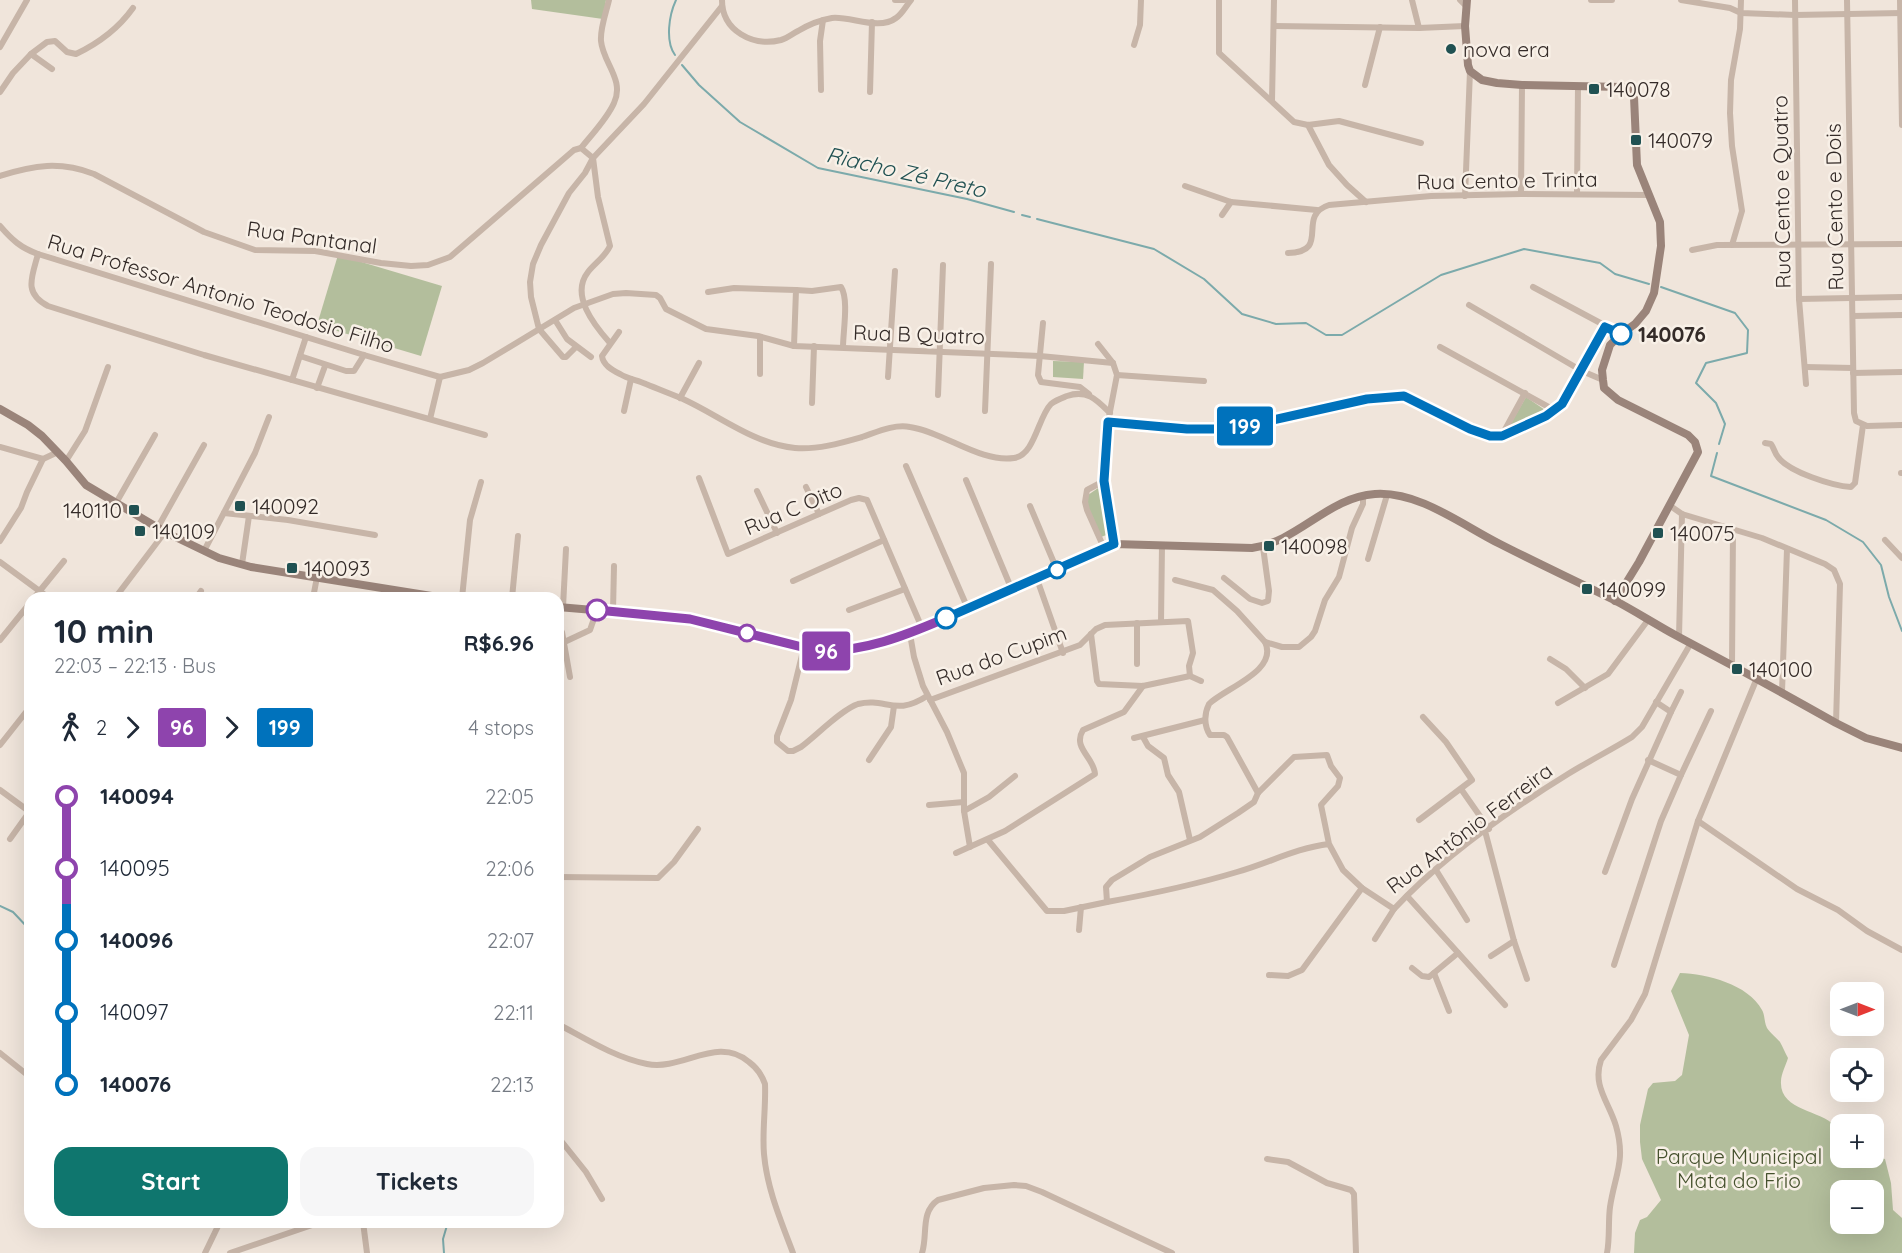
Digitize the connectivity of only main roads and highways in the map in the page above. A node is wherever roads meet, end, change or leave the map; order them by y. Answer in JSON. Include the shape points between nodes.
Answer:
{"nodes":[{"id":1,"x":1465,"y":2,"type":"edge"},
{"id":2,"x":0,"y":409,"type":"edge"},
{"id":3,"x":408,"y":592,"type":"edge"},
{"id":4,"x":1615,"y":601,"type":"junction"},
{"id":5,"x":564,"y":607,"type":"edge"},
{"id":6,"x":1902,"y":748,"type":"edge"}],
"edges":[{"from":1,"to":4,"type":"main road","via":[[1470,71],[1482,80],[1623,87],[1631,92],[1636,165],[1662,230],[1654,292],[1646,311],[1611,345],[1602,370],[1604,384],[1618,400],[1688,435],[1698,452]]},
{"from":2,"to":3,"type":"main road","via":[[28,425],[86,485],[204,551],[242,564]]},
{"from":4,"to":5,"type":"main road","via":[[1419,502],[1363,495],[1264,547],[1114,544],[910,634],[860,648],[818,651],[683,618]]},
{"from":4,"to":6,"type":"main road","via":[[1836,723],[1866,738]]}]}
